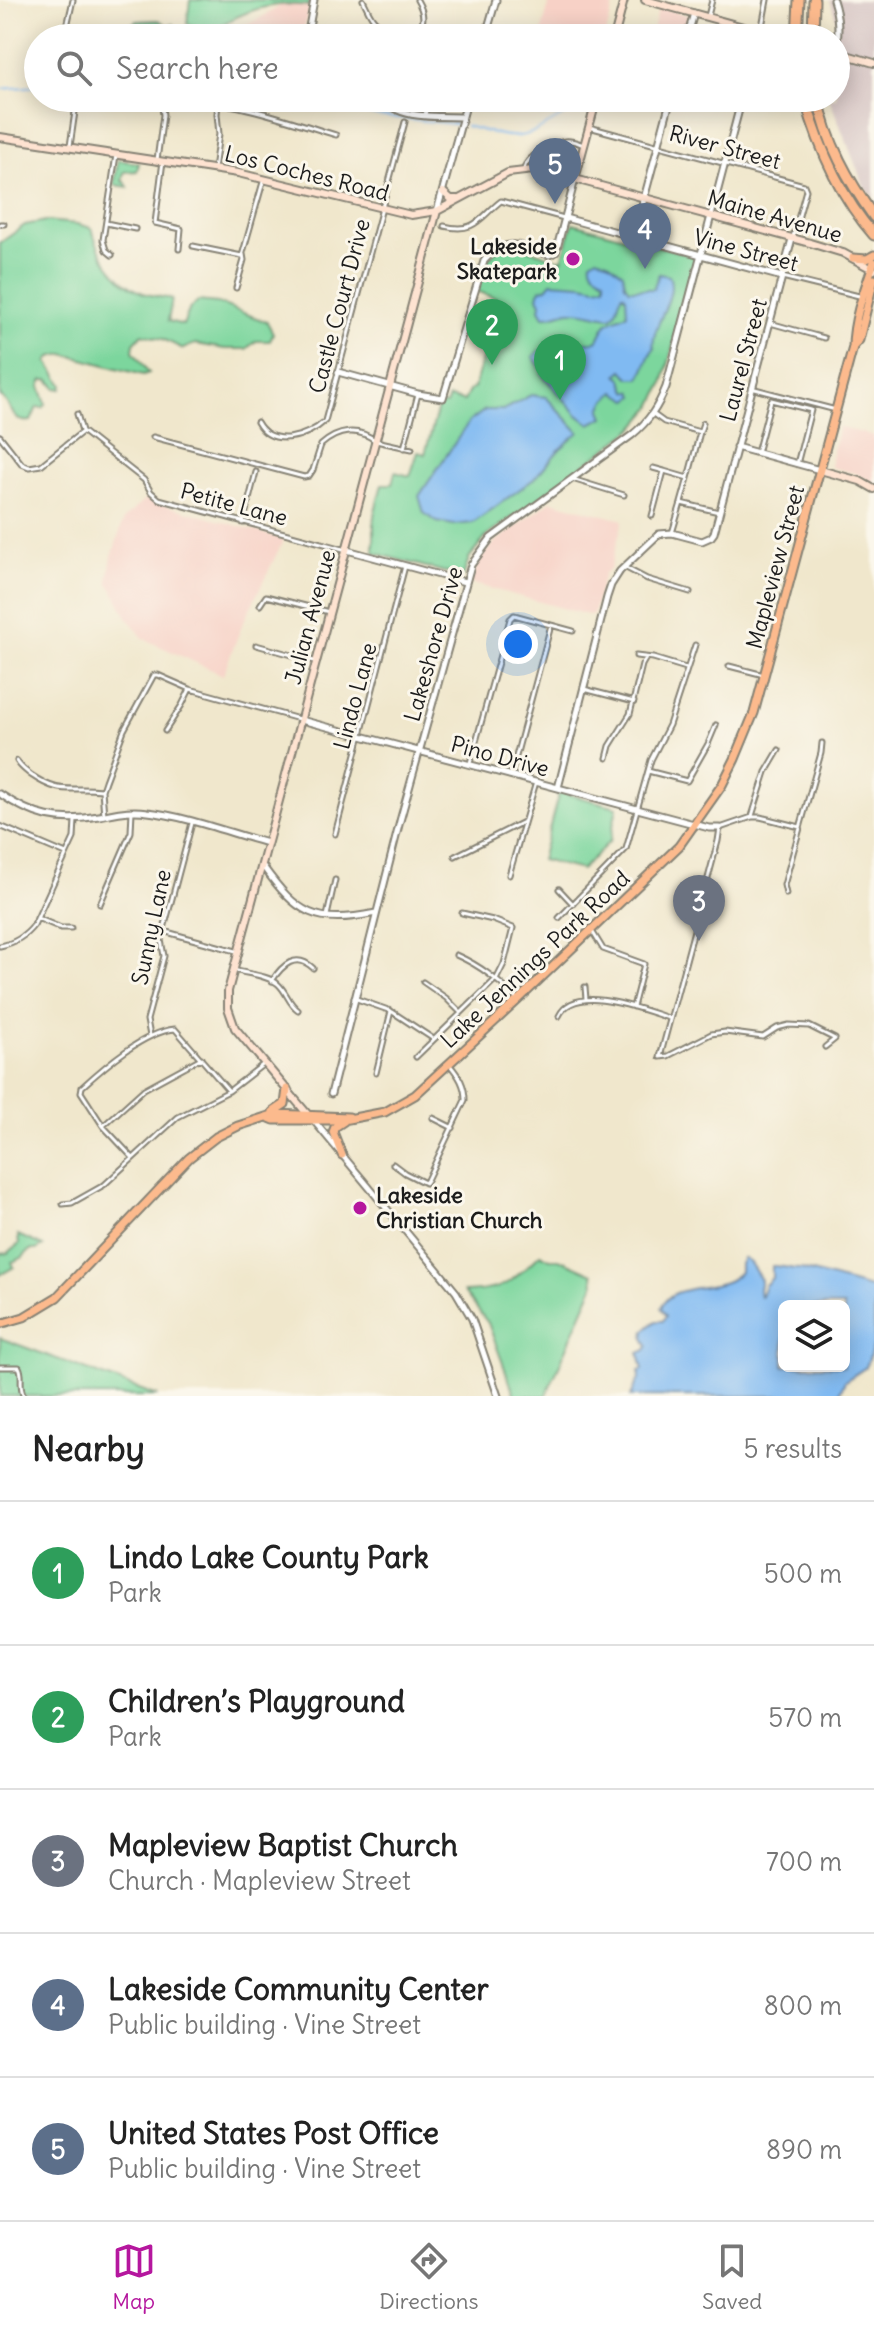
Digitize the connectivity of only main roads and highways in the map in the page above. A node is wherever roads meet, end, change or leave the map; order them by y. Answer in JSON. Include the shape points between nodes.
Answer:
{"nodes":[{"id":1,"x":624,"y":0,"type":"edge"},
{"id":2,"x":645,"y":0,"type":"edge"},
{"id":3,"x":799,"y":0,"type":"edge"},
{"id":4,"x":814,"y":0,"type":"edge"},
{"id":5,"x":618,"y":24,"type":"edge"},
{"id":6,"x":728,"y":24,"type":"edge"},
{"id":7,"x":798,"y":24,"type":"edge"},
{"id":8,"x":813,"y":24,"type":"edge"},
{"id":9,"x":850,"y":56,"type":"edge"},
{"id":10,"x":874,"y":63,"type":"edge"},
{"id":11,"x":593,"y":112,"type":"edge"},
{"id":12,"x":809,"y":112,"type":"edge"},
{"id":13,"x":822,"y":112,"type":"edge"},
{"id":14,"x":0,"y":137,"type":"edge"},
{"id":15,"x":524,"y":170,"type":"joint"},
{"id":16,"x":575,"y":179,"type":"junction"},
{"id":17,"x":443,"y":192,"type":"road end"},
{"id":18,"x":461,"y":199,"type":"junction"},
{"id":19,"x":437,"y":211,"type":"junction"},
{"id":20,"x":871,"y":211,"type":"edge"},
{"id":21,"x":872,"y":231,"type":"edge"},
{"id":22,"x":874,"y":245,"type":"edge"},
{"id":23,"x":874,"y":255,"type":"edge"},
{"id":24,"x":853,"y":258,"type":"junction"},
{"id":25,"x":873,"y":267,"type":"edge"},
{"id":26,"x":874,"y":279,"type":"edge"},
{"id":27,"x":868,"y":301,"type":"edge"},
{"id":28,"x":820,"y":470,"type":"junction"},
{"id":29,"x":874,"y":489,"type":"edge"},
{"id":30,"x":718,"y":792,"type":"joint"},
{"id":31,"x":287,"y":1089,"type":"junction"},
{"id":32,"x":267,"y":1117,"type":"junction"},
{"id":33,"x":310,"y":1117,"type":"junction"},
{"id":34,"x":351,"y":1118,"type":"junction"},
{"id":35,"x":342,"y":1155,"type":"road end"},
{"id":36,"x":0,"y":1324,"type":"edge"}],
"edges":[{"from":1,"to":5,"type":"main road"},
{"from":2,"to":6,"type":"main road"},
{"from":3,"to":7,"type":"highway"},
{"from":4,"to":8,"type":"highway"},
{"from":9,"to":10,"type":"main road"},
{"from":11,"to":16,"type":"main road"},
{"from":12,"to":21,"type":"highway","via":[[838,185]]},
{"from":13,"to":20,"type":"highway","via":[[847,178]]},
{"from":14,"to":19,"type":"main road","name":"Los Coches Road","via":[[264,178],[411,215]]},
{"from":15,"to":16,"type":"main road","name":"Maine Avenue"},
{"from":15,"to":18,"type":"main road","name":"Los Coches Road","via":[[502,175]]},
{"from":16,"to":24,"type":"main road","name":"Maine Avenue"},
{"from":17,"to":18,"type":"main road"},
{"from":18,"to":19,"type":"main road","name":"Los Coches Road"},
{"from":19,"to":31,"type":"main road","name":"Julian Avenue","via":[[228,995],[239,1033]]},
{"from":21,"to":22,"type":"highway"},
{"from":23,"to":24,"type":"main road"},
{"from":24,"to":25,"type":"main road","name":"Maine Avenue"},
{"from":25,"to":27,"type":"main road","name":"Mapleview Street"},
{"from":26,"to":27,"type":"main road","name":"Mapleview Street"},
{"from":27,"to":28,"type":"main road","name":"Mapleview Street"},
{"from":28,"to":29,"type":"main road"},
{"from":28,"to":30,"type":"main road","name":"Mapleview Street","via":[[749,727]]},
{"from":30,"to":34,"type":"main road","name":"Lake Jennings Park Road","via":[[651,875],[450,1065],[388,1111]]},
{"from":31,"to":32,"type":"main road","via":[[285,1104]]},
{"from":31,"to":33,"type":"main road","name":"Julian Avenue"},
{"from":32,"to":33,"type":"main road","name":"Lake Jennings Park Road"},
{"from":32,"to":36,"type":"main road","name":"Lake Jennings Park Road","via":[[233,1128],[203,1146],[57,1297]]},
{"from":33,"to":34,"type":"main road","name":"Lake Jennings Park Road"},
{"from":34,"to":35,"type":"main road","via":[[333,1130]]}]}
